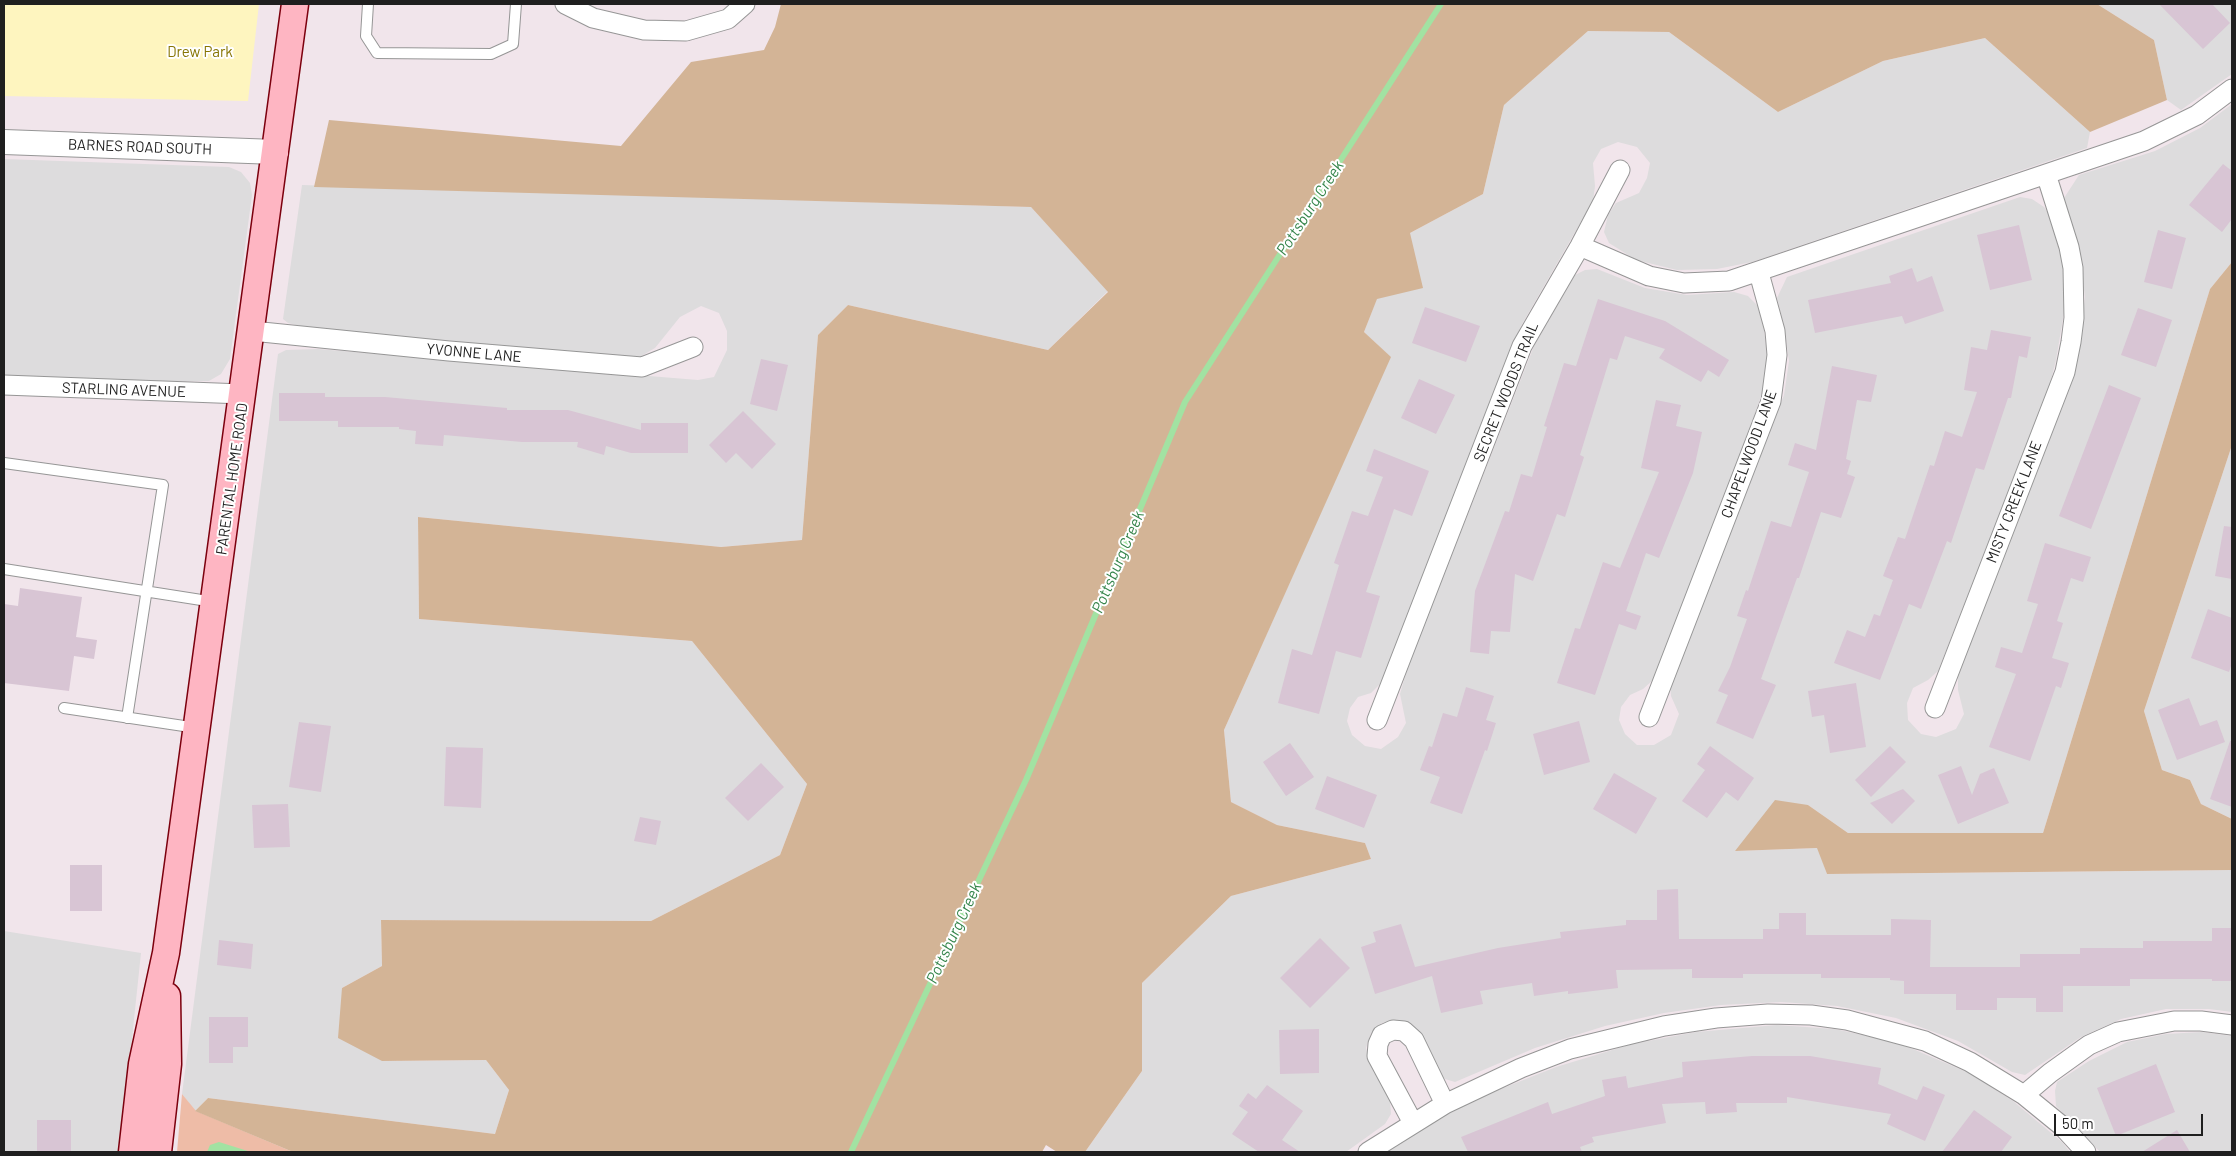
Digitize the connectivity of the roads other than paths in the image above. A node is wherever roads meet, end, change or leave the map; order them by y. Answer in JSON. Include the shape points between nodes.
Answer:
{"nodes":[{"id":1,"x":295,"y":4,"type":"edge"},
{"id":2,"x":368,"y":4,"type":"edge"},
{"id":3,"x":516,"y":4,"type":"edge"},
{"id":4,"x":565,"y":4,"type":"edge"},
{"id":5,"x":745,"y":4,"type":"edge"},
{"id":6,"x":2232,"y":89,"type":"edge"},
{"id":7,"x":4,"y":142,"type":"edge"},
{"id":8,"x":276,"y":152,"type":"junction"},
{"id":9,"x":1620,"y":170,"type":"dead end"},
{"id":10,"x":2046,"y":174,"type":"junction"},
{"id":11,"x":1580,"y":246,"type":"junction"},
{"id":12,"x":1759,"y":273,"type":"junction"},
{"id":13,"x":252,"y":331,"type":"junction"},
{"id":14,"x":693,"y":347,"type":"dead end"},
{"id":15,"x":4,"y":385,"type":"edge"},
{"id":16,"x":243,"y":394,"type":"junction"},
{"id":17,"x":4,"y":463,"type":"edge"},
{"id":18,"x":4,"y":569,"type":"edge"},
{"id":19,"x":148,"y":592,"type":"junction"},
{"id":20,"x":215,"y":602,"type":"junction"},
{"id":21,"x":64,"y":708,"type":"dead end"},
{"id":22,"x":1935,"y":708,"type":"dead end"},
{"id":23,"x":1649,"y":717,"type":"dead end"},
{"id":24,"x":127,"y":718,"type":"junction"},
{"id":25,"x":1377,"y":720,"type":"dead end"},
{"id":26,"x":197,"y":728,"type":"junction"},
{"id":27,"x":166,"y":953,"type":"junction"},
{"id":28,"x":2232,"y":1025,"type":"edge"},
{"id":29,"x":2024,"y":1095,"type":"junction"},
{"id":30,"x":1444,"y":1104,"type":"junction"},
{"id":31,"x":1413,"y":1124,"type":"junction"},
{"id":32,"x":132,"y":1152,"type":"edge"},
{"id":33,"x":158,"y":1152,"type":"edge"},
{"id":34,"x":1368,"y":1152,"type":"edge"},
{"id":35,"x":2086,"y":1152,"type":"edge"}],
"edges":[{"from":1,"to":8,"type":"main road","name":"PARENTAL HOME ROAD"},
{"from":2,"to":3,"type":"lane","via":[[366,36],[377,53],[491,54],[513,44]]},
{"from":4,"to":5,"type":"street","via":[[594,18],[644,30],[686,31],[728,19]]},
{"from":6,"to":10,"type":"street","via":[[2172,130]]},
{"from":7,"to":8,"type":"street","name":"BARNES ROAD SOUTH"},
{"from":8,"to":13,"type":"main road","name":"PARENTAL HOME ROAD"},
{"from":9,"to":11,"type":"street","name":"SECRET WOODS TRAIL"},
{"from":10,"to":12,"type":"street"},
{"from":10,"to":22,"type":"street","name":"MISTY CREEK LANE","via":[[2069,247],[2074,293],[2074,318],[2065,372]]},
{"from":11,"to":12,"type":"street","via":[[1648,276],[1684,283],[1729,282]]},
{"from":11,"to":25,"type":"street","name":"SECRET WOODS TRAIL","via":[[1522,346]]},
{"from":12,"to":23,"type":"street","name":"CHAPELWOOD LANE","via":[[1777,347],[1771,401]]},
{"from":13,"to":14,"type":"street","name":"YVONNE LANE","via":[[642,368]]},
{"from":13,"to":16,"type":"main road","name":"PARENTAL HOME ROAD"},
{"from":15,"to":16,"type":"street","name":"STARLING AVENUE"},
{"from":16,"to":20,"type":"main road","name":"PARENTAL HOME ROAD"},
{"from":17,"to":19,"type":"lane","via":[[163,485]]},
{"from":18,"to":19,"type":"lane"},
{"from":19,"to":20,"type":"lane"},
{"from":19,"to":24,"type":"lane"},
{"from":20,"to":26,"type":"main road","name":"PARENTAL HOME ROAD"},
{"from":21,"to":24,"type":"lane"},
{"from":24,"to":26,"type":"lane"},
{"from":26,"to":27,"type":"main road","name":"PARENTAL HOME ROAD"},
{"from":27,"to":32,"type":"main road","name":"PARENTAL HOME ROAD","via":[[142,1064]]},
{"from":27,"to":33,"type":"main road","name":"PARENTAL HOME ROAD","via":[[168,1064]]},
{"from":28,"to":29,"type":"street","via":[[2174,1021],[2118,1032],[2089,1046]]},
{"from":29,"to":30,"type":"street","via":[[1970,1062],[1925,1041],[1847,1020],[1768,1014],[1664,1026],[1570,1049]]},
{"from":29,"to":35,"type":"street","via":[[2062,1126]]},
{"from":30,"to":31,"type":"street"},
{"from":30,"to":31,"type":"street","via":[[1414,1040],[1404,1031],[1393,1030],[1382,1035],[1377,1056]]},
{"from":31,"to":34,"type":"street"}]}
